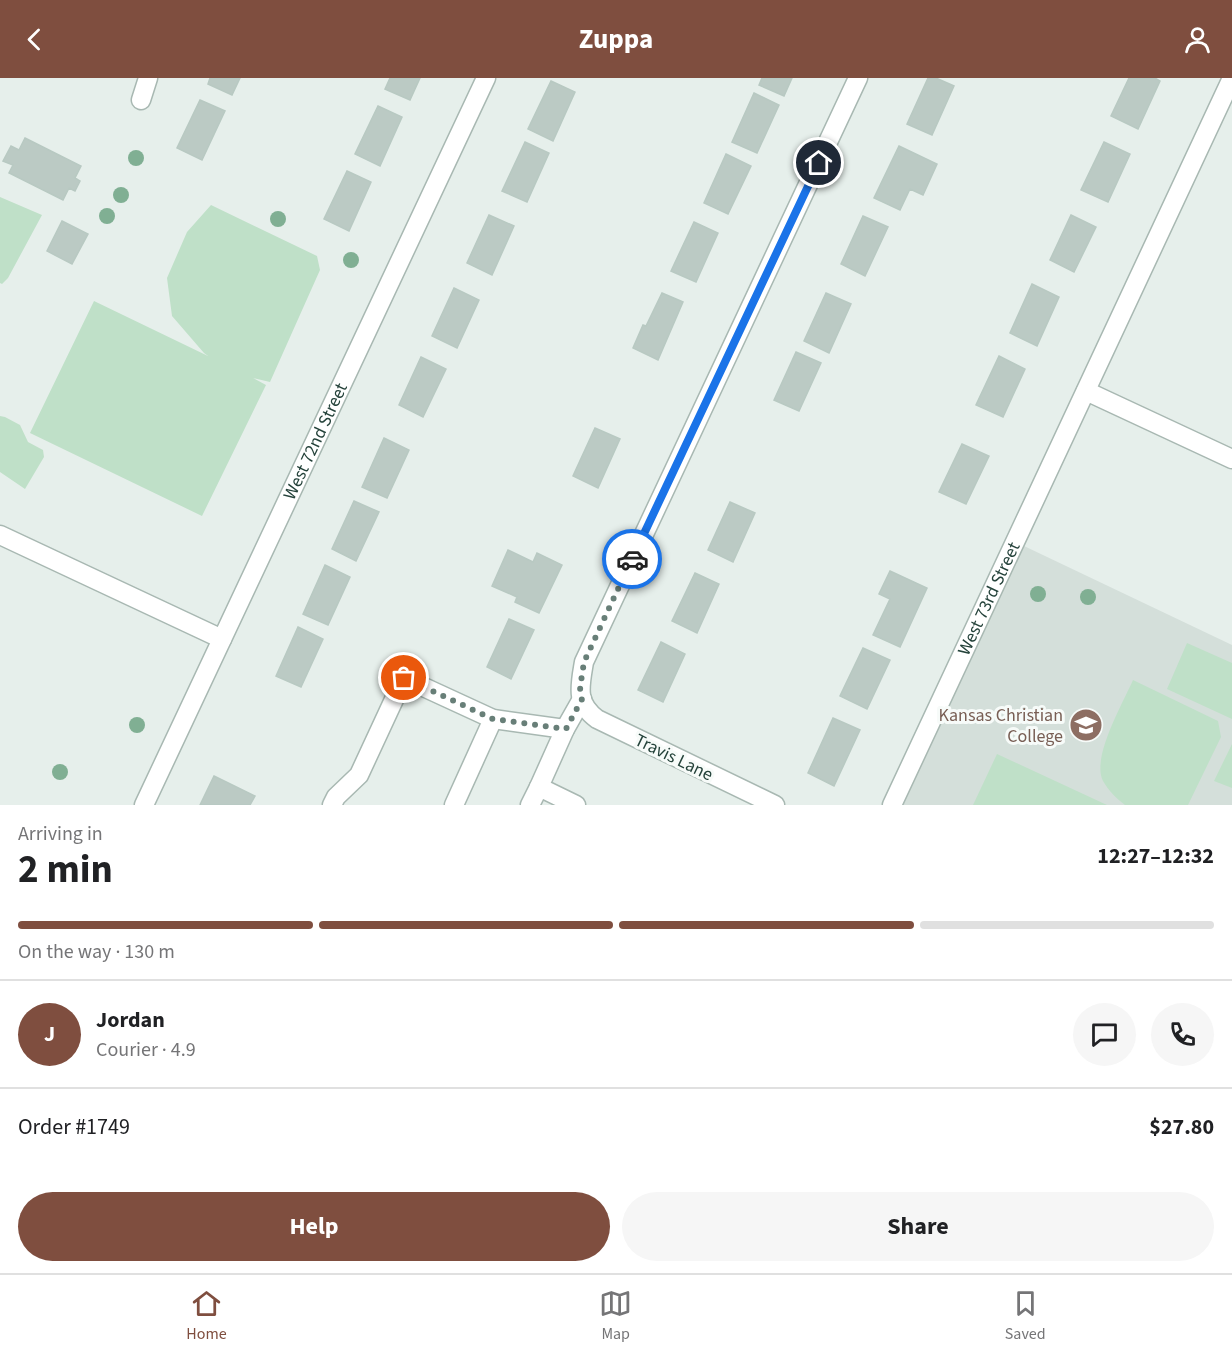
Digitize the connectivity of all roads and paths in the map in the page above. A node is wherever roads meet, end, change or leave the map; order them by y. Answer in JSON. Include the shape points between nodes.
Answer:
{"nodes":[{"id":1,"x":148,"y":78,"type":"edge"},
{"id":2,"x":486,"y":78,"type":"edge"},
{"id":3,"x":858,"y":78,"type":"edge"},
{"id":4,"x":1231,"y":84,"type":"edge"},
{"id":5,"x":141,"y":100,"type":"dead end"},
{"id":6,"x":1086,"y":391,"type":"junction"},
{"id":7,"x":1232,"y":459,"type":"edge"},
{"id":8,"x":0,"y":535,"type":"edge"},
{"id":9,"x":222,"y":639,"type":"junction"},
{"id":10,"x":582,"y":699,"type":"junction"},
{"id":11,"x":493,"y":719,"type":"junction"},
{"id":12,"x":566,"y":729,"type":"junction"},
{"id":13,"x":538,"y":787,"type":"junction"},
{"id":14,"x":144,"y":805,"type":"edge"},
{"id":15,"x":332,"y":805,"type":"edge"},
{"id":16,"x":454,"y":805,"type":"edge"},
{"id":17,"x":530,"y":805,"type":"edge"},
{"id":18,"x":576,"y":805,"type":"edge"},
{"id":19,"x":775,"y":805,"type":"edge"},
{"id":20,"x":892,"y":805,"type":"edge"}],
"edges":[{"from":1,"to":5,"type":"street"},
{"from":2,"to":9,"type":"street","name":"West 72nd Street"},
{"from":3,"to":10,"type":"street","via":[[584,662]]},
{"from":4,"to":6,"type":"street","name":"West 73rd Street"},
{"from":6,"to":7,"type":"street"},
{"from":6,"to":20,"type":"street","name":"West 73rd Street"},
{"from":8,"to":9,"type":"street"},
{"from":9,"to":14,"type":"street","name":"West 72nd Street"},
{"from":10,"to":12,"type":"street"},
{"from":10,"to":19,"type":"street","name":"Travis Lane","via":[[588,712],[611,727]]},
{"from":11,"to":12,"type":"street"},
{"from":11,"to":15,"type":"street","via":[[404,678],[359,775]]},
{"from":11,"to":16,"type":"street"},
{"from":12,"to":13,"type":"street"},
{"from":13,"to":17,"type":"street"},
{"from":13,"to":18,"type":"street"}]}
